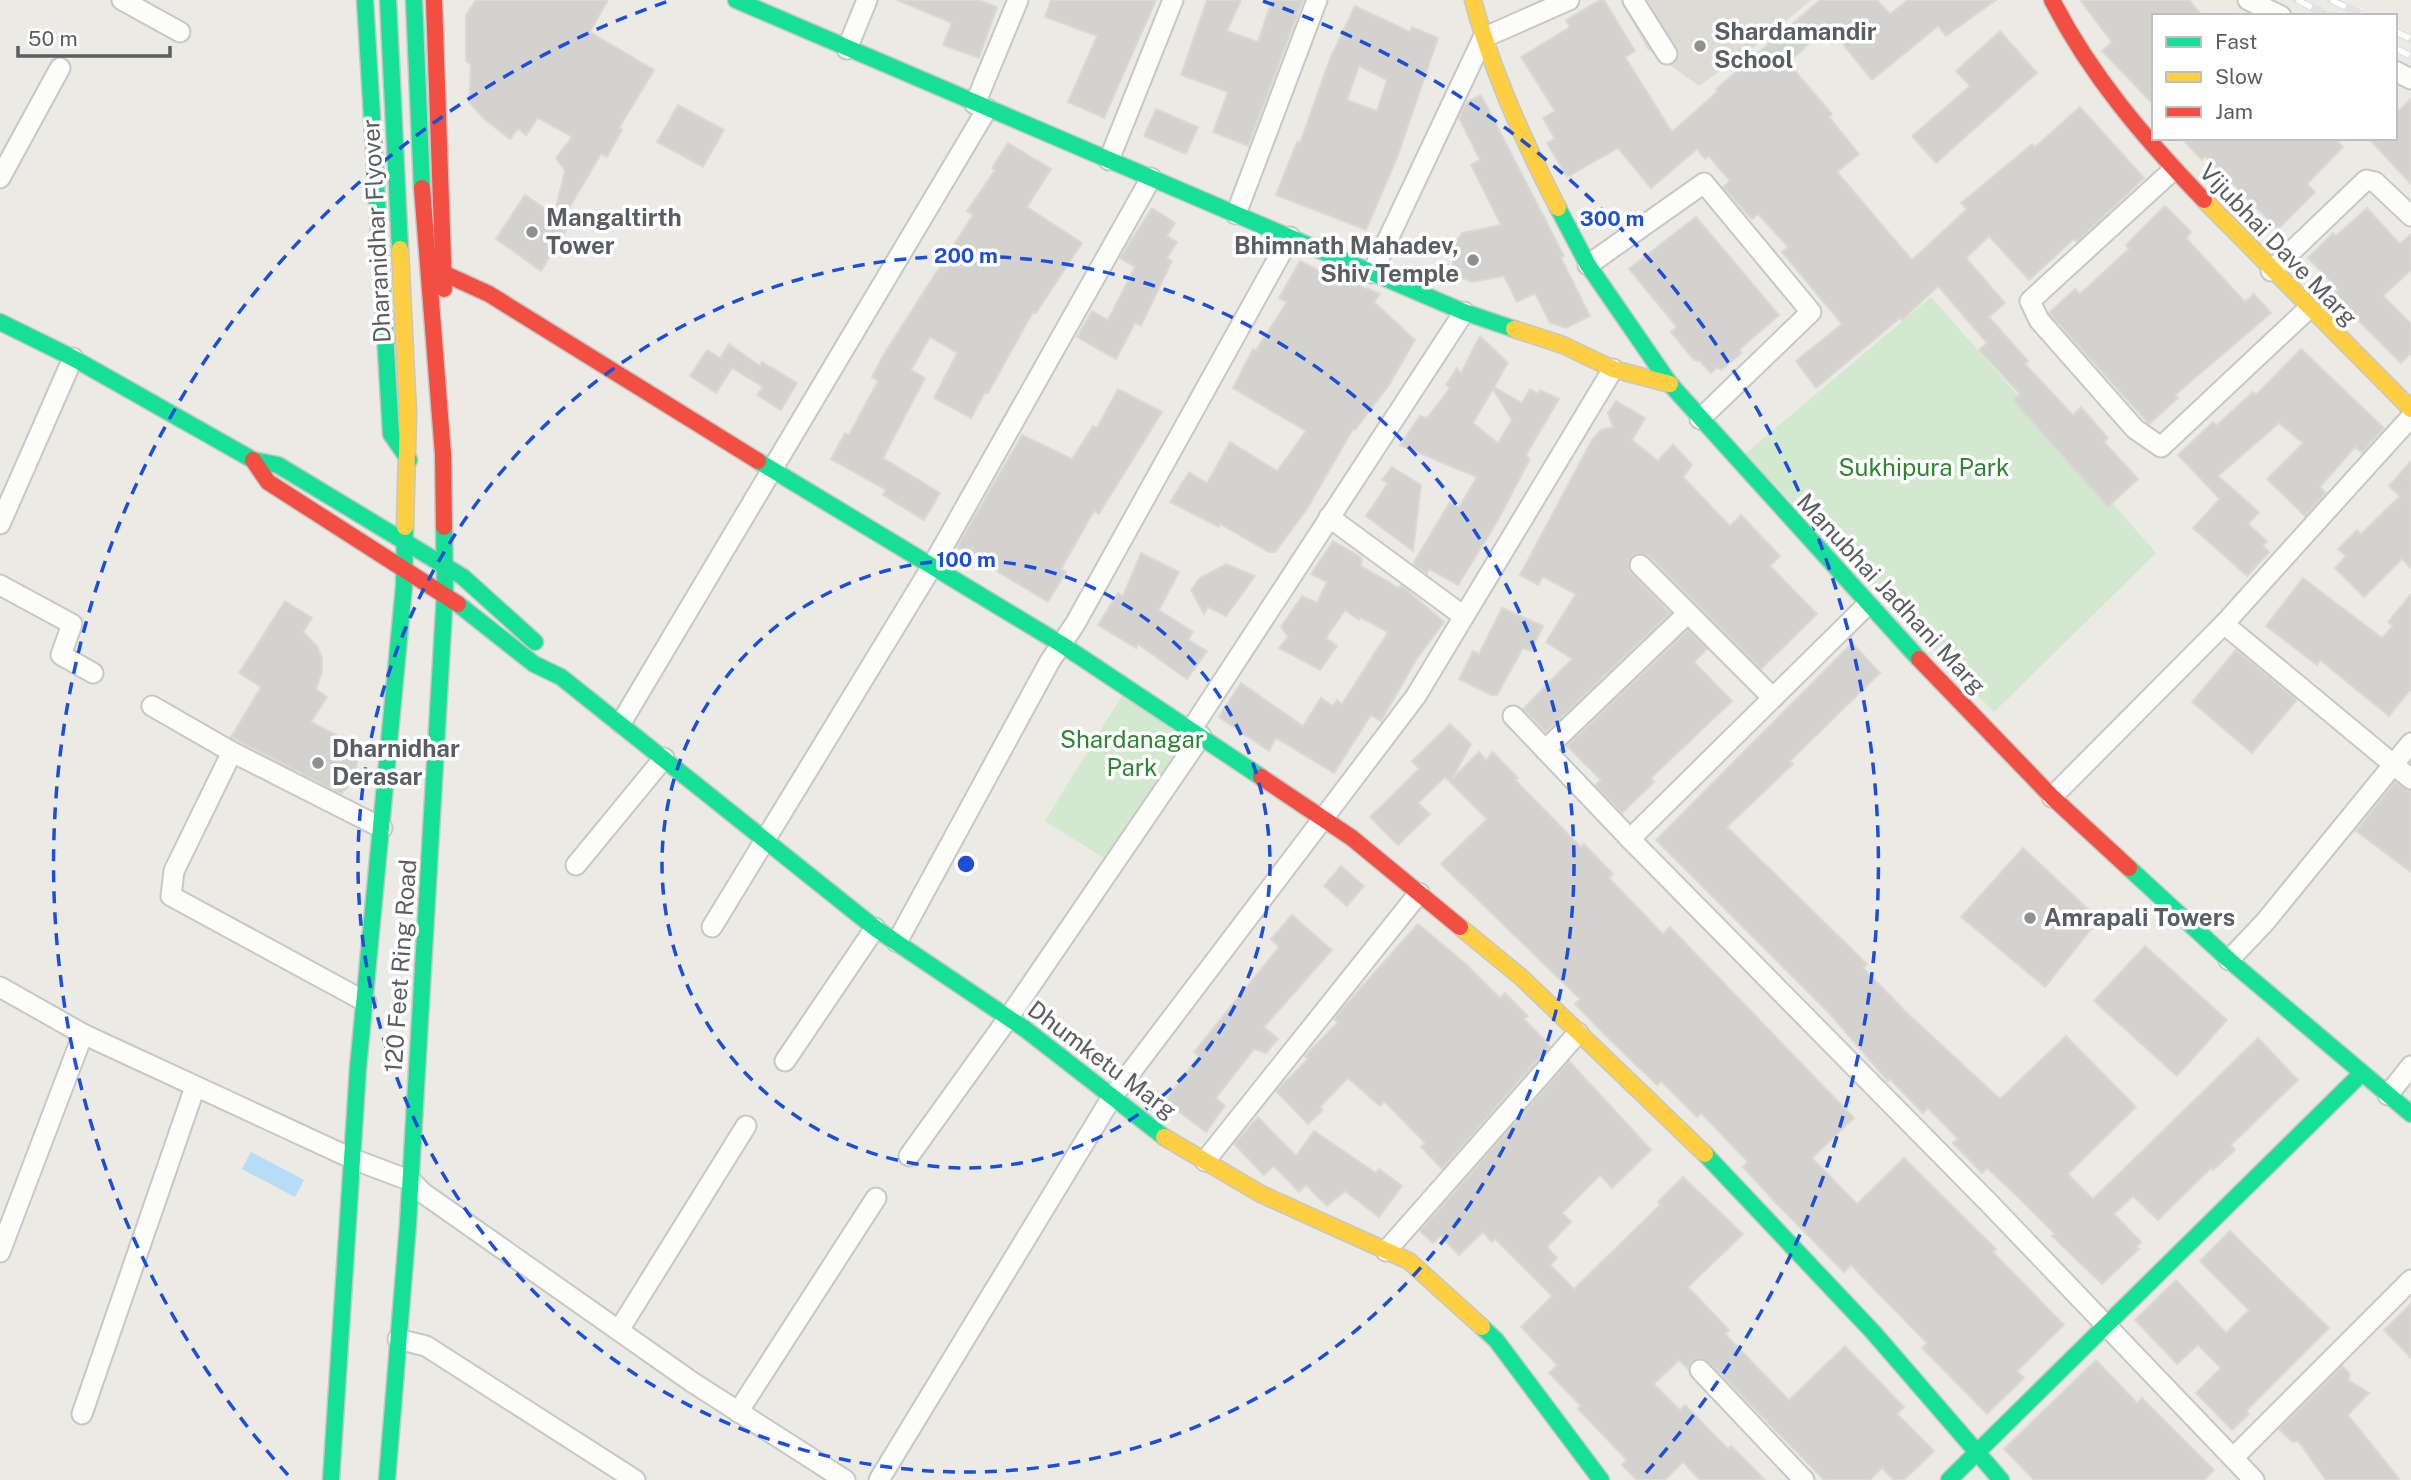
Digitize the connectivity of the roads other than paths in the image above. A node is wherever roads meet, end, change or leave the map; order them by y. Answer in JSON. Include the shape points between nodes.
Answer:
{"nodes":[{"id":1,"x":122,"y":0,"type":"edge"},
{"id":2,"x":365,"y":0,"type":"edge"},
{"id":3,"x":388,"y":0,"type":"edge"},
{"id":4,"x":414,"y":0,"type":"edge"},
{"id":5,"x":434,"y":0,"type":"edge"},
{"id":6,"x":736,"y":0,"type":"edge"},
{"id":7,"x":867,"y":0,"type":"edge"},
{"id":8,"x":1017,"y":0,"type":"edge"},
{"id":9,"x":1173,"y":0,"type":"edge"},
{"id":10,"x":1317,"y":0,"type":"edge"},
{"id":11,"x":1569,"y":0,"type":"edge"},
{"id":12,"x":1633,"y":0,"type":"edge"},
{"id":13,"x":2052,"y":0,"type":"edge"},
{"id":14,"x":2248,"y":0,"type":"edge"},
{"id":15,"x":1470,"y":1,"type":"edge"},
{"id":16,"x":2277,"y":14,"type":"edge"},
{"id":17,"x":180,"y":32,"type":"dead end"},
{"id":18,"x":1483,"y":38,"type":"junction"},
{"id":19,"x":847,"y":48,"type":"junction"},
{"id":20,"x":1667,"y":54,"type":"dead end"},
{"id":21,"x":60,"y":68,"type":"dead end"},
{"id":22,"x":981,"y":106,"type":"junction"},
{"id":23,"x":1109,"y":160,"type":"junction"},
{"id":24,"x":2173,"y":170,"type":"junction"},
{"id":25,"x":0,"y":178,"type":"edge"},
{"id":26,"x":1152,"y":178,"type":"junction"},
{"id":27,"x":1236,"y":214,"type":"junction"},
{"id":28,"x":2411,"y":216,"type":"edge"},
{"id":29,"x":1290,"y":237,"type":"junction"},
{"id":30,"x":1588,"y":265,"type":"junction"},
{"id":31,"x":2271,"y":271,"type":"junction"},
{"id":32,"x":1372,"y":272,"type":"junction"},
{"id":33,"x":443,"y":273,"type":"junction"},
{"id":34,"x":2308,"y":309,"type":"junction"},
{"id":35,"x":1464,"y":312,"type":"junction"},
{"id":36,"x":0,"y":322,"type":"edge"},
{"id":37,"x":73,"y":358,"type":"junction"},
{"id":38,"x":1613,"y":369,"type":"junction"},
{"id":39,"x":1670,"y":384,"type":"junction"},
{"id":40,"x":2411,"y":409,"type":"edge"},
{"id":41,"x":2411,"y":417,"type":"edge"},
{"id":42,"x":1700,"y":419,"type":"junction"},
{"id":43,"x":443,"y":454,"type":"junction"},
{"id":44,"x":253,"y":460,"type":"junction"},
{"id":45,"x":409,"y":460,"type":"junction"},
{"id":46,"x":774,"y":471,"type":"junction"},
{"id":47,"x":1329,"y":517,"type":"junction"},
{"id":48,"x":0,"y":524,"type":"edge"},
{"id":49,"x":406,"y":542,"type":"junction"},
{"id":50,"x":1640,"y":565,"type":"dead end"},
{"id":51,"x":445,"y":566,"type":"junction"},
{"id":52,"x":405,"y":568,"type":"junction"},
{"id":53,"x":931,"y":568,"type":"junction"},
{"id":54,"x":0,"y":585,"type":"edge"},
{"id":55,"x":445,"y":593,"type":"junction"},
{"id":56,"x":1867,"y":605,"type":"junction"},
{"id":57,"x":1688,"y":613,"type":"junction"},
{"id":58,"x":1462,"y":615,"type":"junction"},
{"id":59,"x":2224,"y":624,"type":"junction"},
{"id":60,"x":1061,"y":644,"type":"junction"},
{"id":61,"x":93,"y":673,"type":"dead end"},
{"id":62,"x":561,"y":677,"type":"junction"},
{"id":63,"x":1773,"y":698,"type":"junction"},
{"id":64,"x":152,"y":706,"type":"dead end"},
{"id":65,"x":1513,"y":716,"type":"dead end"},
{"id":66,"x":621,"y":723,"type":"junction"},
{"id":67,"x":1196,"y":733,"type":"junction"},
{"id":68,"x":2411,"y":743,"type":"edge"},
{"id":69,"x":1545,"y":750,"type":"junction"},
{"id":70,"x":232,"y":752,"type":"junction"},
{"id":71,"x":664,"y":758,"type":"junction"},
{"id":72,"x":2394,"y":765,"type":"junction"},
{"id":73,"x":2411,"y":779,"type":"edge"},
{"id":74,"x":2052,"y":797,"type":"junction"},
{"id":75,"x":1323,"y":818,"type":"junction"},
{"id":76,"x":382,"y":828,"type":"junction"},
{"id":77,"x":1630,"y":839,"type":"junction"},
{"id":78,"x":767,"y":842,"type":"junction"},
{"id":79,"x":576,"y":865,"type":"dead end"},
{"id":80,"x":1419,"y":893,"type":"junction"},
{"id":81,"x":712,"y":926,"type":"dead end"},
{"id":82,"x":875,"y":928,"type":"junction"},
{"id":83,"x":897,"y":942,"type":"junction"},
{"id":84,"x":2229,"y":960,"type":"junction"},
{"id":85,"x":0,"y":987,"type":"edge"},
{"id":86,"x":366,"y":1002,"type":"junction"},
{"id":87,"x":1009,"y":1017,"type":"junction"},
{"id":88,"x":1578,"y":1032,"type":"junction"},
{"id":89,"x":83,"y":1034,"type":"junction"},
{"id":90,"x":785,"y":1061,"type":"dead end"},
{"id":91,"x":2411,"y":1066,"type":"edge"},
{"id":92,"x":2362,"y":1073,"type":"junction"},
{"id":93,"x":195,"y":1087,"type":"junction"},
{"id":94,"x":2388,"y":1094,"type":"junction"},
{"id":95,"x":1112,"y":1097,"type":"junction"},
{"id":96,"x":2411,"y":1114,"type":"edge"},
{"id":97,"x":746,"y":1126,"type":"dead end"},
{"id":98,"x":909,"y":1156,"type":"dead end"},
{"id":99,"x":353,"y":1159,"type":"junction"},
{"id":100,"x":1205,"y":1161,"type":"junction"},
{"id":101,"x":411,"y":1181,"type":"junction"},
{"id":102,"x":876,"y":1198,"type":"dead end"},
{"id":103,"x":1387,"y":1251,"type":"junction"},
{"id":104,"x":0,"y":1252,"type":"edge"},
{"id":105,"x":2411,"y":1280,"type":"edge"},
{"id":106,"x":2104,"y":1327,"type":"junction"},
{"id":107,"x":619,"y":1330,"type":"junction"},
{"id":108,"x":398,"y":1339,"type":"junction"},
{"id":109,"x":1700,"y":1370,"type":"dead end"},
{"id":110,"x":738,"y":1412,"type":"junction"},
{"id":111,"x":82,"y":1414,"type":"dead end"},
{"id":112,"x":1979,"y":1454,"type":"junction"},
{"id":113,"x":2234,"y":1457,"type":"junction"},
{"id":114,"x":391,"y":1479,"type":"edge"},
{"id":115,"x":331,"y":1480,"type":"edge"},
{"id":116,"x":635,"y":1480,"type":"edge"},
{"id":117,"x":845,"y":1480,"type":"edge"},
{"id":118,"x":879,"y":1480,"type":"edge"},
{"id":119,"x":1601,"y":1480,"type":"edge"},
{"id":120,"x":1804,"y":1480,"type":"edge"},
{"id":121,"x":1950,"y":1480,"type":"edge"},
{"id":122,"x":2001,"y":1480,"type":"edge"},
{"id":123,"x":2254,"y":1480,"type":"edge"}],
"edges":[{"from":1,"to":17,"type":"street"},
{"from":2,"to":45,"type":"street","via":[[391,434]]},
{"from":3,"to":45,"type":"street","name":"Dharanidhar Flyover"},
{"from":4,"to":43,"type":"street","name":"Dharanidhar Flyover","via":[[424,238]]},
{"from":5,"to":33,"type":"street"},
{"from":6,"to":19,"type":"street"},
{"from":7,"to":19,"type":"street"},
{"from":8,"to":22,"type":"street"},
{"from":9,"to":23,"type":"street"},
{"from":10,"to":27,"type":"street"},
{"from":11,"to":18,"type":"street"},
{"from":12,"to":20,"type":"street"},
{"from":13,"to":24,"type":"street","name":"Vijubhai Dave Marg","via":[[2107,87]]},
{"from":14,"to":16,"type":"street"},
{"from":15,"to":18,"type":"street","name":"Manubhai Jadhani Marg"},
{"from":18,"to":30,"type":"street","name":"Manubhai Jadhani Marg","via":[[1537,167]]},
{"from":18,"to":32,"type":"street"},
{"from":19,"to":22,"type":"street"},
{"from":21,"to":25,"type":"street"},
{"from":22,"to":23,"type":"street"},
{"from":22,"to":46,"type":"street"},
{"from":23,"to":26,"type":"street"},
{"from":24,"to":31,"type":"street","name":"Vijubhai Dave Marg"},
{"from":24,"to":34,"type":"street","via":[[2030,301],[2039,320],[2136,429],[2161,447]]},
{"from":26,"to":27,"type":"street"},
{"from":26,"to":53,"type":"street"},
{"from":27,"to":29,"type":"street"},
{"from":28,"to":31,"type":"street","via":[[2375,182],[2366,180]]},
{"from":29,"to":32,"type":"street"},
{"from":29,"to":60,"type":"street"},
{"from":30,"to":39,"type":"street","name":"Manubhai Jadhani Marg"},
{"from":30,"to":42,"type":"street","via":[[1704,183],[1811,312]]},
{"from":31,"to":34,"type":"street","name":"Vijubhai Dave Marg"},
{"from":32,"to":35,"type":"street"},
{"from":33,"to":43,"type":"street","via":[[455,418]]},
{"from":33,"to":46,"type":"street","via":[[489,294]]},
{"from":34,"to":40,"type":"street","name":"Vijubhai Dave Marg"},
{"from":35,"to":38,"type":"street","via":[[1563,345]]},
{"from":35,"to":47,"type":"street"},
{"from":36,"to":37,"type":"street"},
{"from":37,"to":44,"type":"street"},
{"from":37,"to":48,"type":"street"},
{"from":38,"to":39,"type":"street"},
{"from":38,"to":58,"type":"street"},
{"from":39,"to":42,"type":"street","name":"Manubhai Jadhani Marg"},
{"from":41,"to":59,"type":"street"},
{"from":42,"to":56,"type":"street","name":"Manubhai Jadhani Marg"},
{"from":43,"to":51,"type":"street","name":"120 Feet Ring Road"},
{"from":44,"to":49,"type":"street","via":[[278,465]]},
{"from":44,"to":52,"type":"street","via":[[268,482]]},
{"from":45,"to":49,"type":"street","name":"120 Feet Ring Road"},
{"from":46,"to":53,"type":"street"},
{"from":46,"to":66,"type":"street"},
{"from":47,"to":58,"type":"street"},
{"from":47,"to":67,"type":"street"},
{"from":49,"to":51,"type":"street"},
{"from":49,"to":52,"type":"street","name":"120 Feet Ring Road"},
{"from":50,"to":57,"type":"street"},
{"from":51,"to":55,"type":"street","name":"120 Feet Ring Road"},
{"from":51,"to":62,"type":"street","via":[[542,649]]},
{"from":52,"to":55,"type":"street"},
{"from":52,"to":76,"type":"street","name":"120 Feet Ring Road"},
{"from":53,"to":60,"type":"street"},
{"from":53,"to":78,"type":"street"},
{"from":54,"to":61,"type":"street","via":[[72,624],[61,655]]},
{"from":55,"to":62,"type":"street","via":[[534,664]]},
{"from":55,"to":101,"type":"street","name":"120 Feet Ring Road"},
{"from":56,"to":63,"type":"street"},
{"from":56,"to":74,"type":"street","name":"Manubhai Jadhani Marg"},
{"from":57,"to":63,"type":"street"},
{"from":57,"to":69,"type":"street"},
{"from":58,"to":75,"type":"street","via":[[1416,696]]},
{"from":59,"to":72,"type":"street"},
{"from":59,"to":74,"type":"street"},
{"from":60,"to":67,"type":"street"},
{"from":60,"to":83,"type":"street"},
{"from":62,"to":66,"type":"street","name":"Dhumketu Marg"},
{"from":63,"to":77,"type":"street"},
{"from":64,"to":70,"type":"street"},
{"from":65,"to":69,"type":"street"},
{"from":66,"to":71,"type":"street","name":"Dhumketu Marg"},
{"from":67,"to":75,"type":"street"},
{"from":67,"to":87,"type":"street"},
{"from":68,"to":72,"type":"street"},
{"from":69,"to":77,"type":"street"},
{"from":70,"to":76,"type":"street"},
{"from":70,"to":86,"type":"street","via":[[174,871],[171,896]]},
{"from":71,"to":78,"type":"street","name":"Dhumketu Marg"},
{"from":71,"to":79,"type":"street"},
{"from":72,"to":73,"type":"street"},
{"from":72,"to":84,"type":"street"},
{"from":74,"to":84,"type":"street","name":"Manubhai Jadhani Marg"},
{"from":75,"to":80,"type":"street"},
{"from":75,"to":95,"type":"street"},
{"from":76,"to":86,"type":"street","name":"120 Feet Ring Road"},
{"from":77,"to":106,"type":"street","via":[[1969,1182]]},
{"from":78,"to":81,"type":"street"},
{"from":78,"to":82,"type":"street","name":"Dhumketu Marg"},
{"from":80,"to":88,"type":"street","via":[[1522,978]]},
{"from":80,"to":100,"type":"street"},
{"from":82,"to":83,"type":"street","name":"Dhumketu Marg"},
{"from":82,"to":90,"type":"street"},
{"from":83,"to":87,"type":"street","name":"Dhumketu Marg"},
{"from":84,"to":92,"type":"street","name":"Manubhai Jadhani Marg"},
{"from":85,"to":89,"type":"street"},
{"from":86,"to":99,"type":"street","name":"120 Feet Ring Road"},
{"from":87,"to":95,"type":"street","name":"Dhumketu Marg"},
{"from":87,"to":98,"type":"street"},
{"from":88,"to":103,"type":"street"},
{"from":88,"to":112,"type":"street","via":[[1728,1176]]},
{"from":89,"to":93,"type":"street"},
{"from":89,"to":104,"type":"street"},
{"from":91,"to":94,"type":"street"},
{"from":92,"to":94,"type":"street","name":"Manubhai Jadhani Marg"},
{"from":92,"to":106,"type":"street"},
{"from":93,"to":99,"type":"street"},
{"from":93,"to":111,"type":"street"},
{"from":94,"to":96,"type":"street","name":"Manubhai Jadhani Marg"},
{"from":95,"to":100,"type":"street","name":"Dhumketu Marg","via":[[1156,1132]]},
{"from":95,"to":118,"type":"street"},
{"from":97,"to":107,"type":"street"},
{"from":99,"to":101,"type":"street"},
{"from":99,"to":115,"type":"street","name":"120 Feet Ring Road"},
{"from":100,"to":103,"type":"street","name":"Dhumketu Marg","via":[[1261,1194]]},
{"from":101,"to":107,"type":"street"},
{"from":101,"to":108,"type":"street","name":"120 Feet Ring Road"},
{"from":102,"to":110,"type":"street"},
{"from":103,"to":119,"type":"street","name":"Dhumketu Marg","via":[[1409,1261],[1496,1340]]},
{"from":105,"to":113,"type":"street"},
{"from":106,"to":112,"type":"street"},
{"from":106,"to":113,"type":"street"},
{"from":107,"to":110,"type":"street"},
{"from":108,"to":114,"type":"street","name":"120 Feet Ring Road"},
{"from":108,"to":116,"type":"street","via":[[426,1346]]},
{"from":109,"to":120,"type":"street"},
{"from":110,"to":117,"type":"street"},
{"from":112,"to":121,"type":"street"},
{"from":112,"to":122,"type":"street"},
{"from":113,"to":123,"type":"street"}]}
